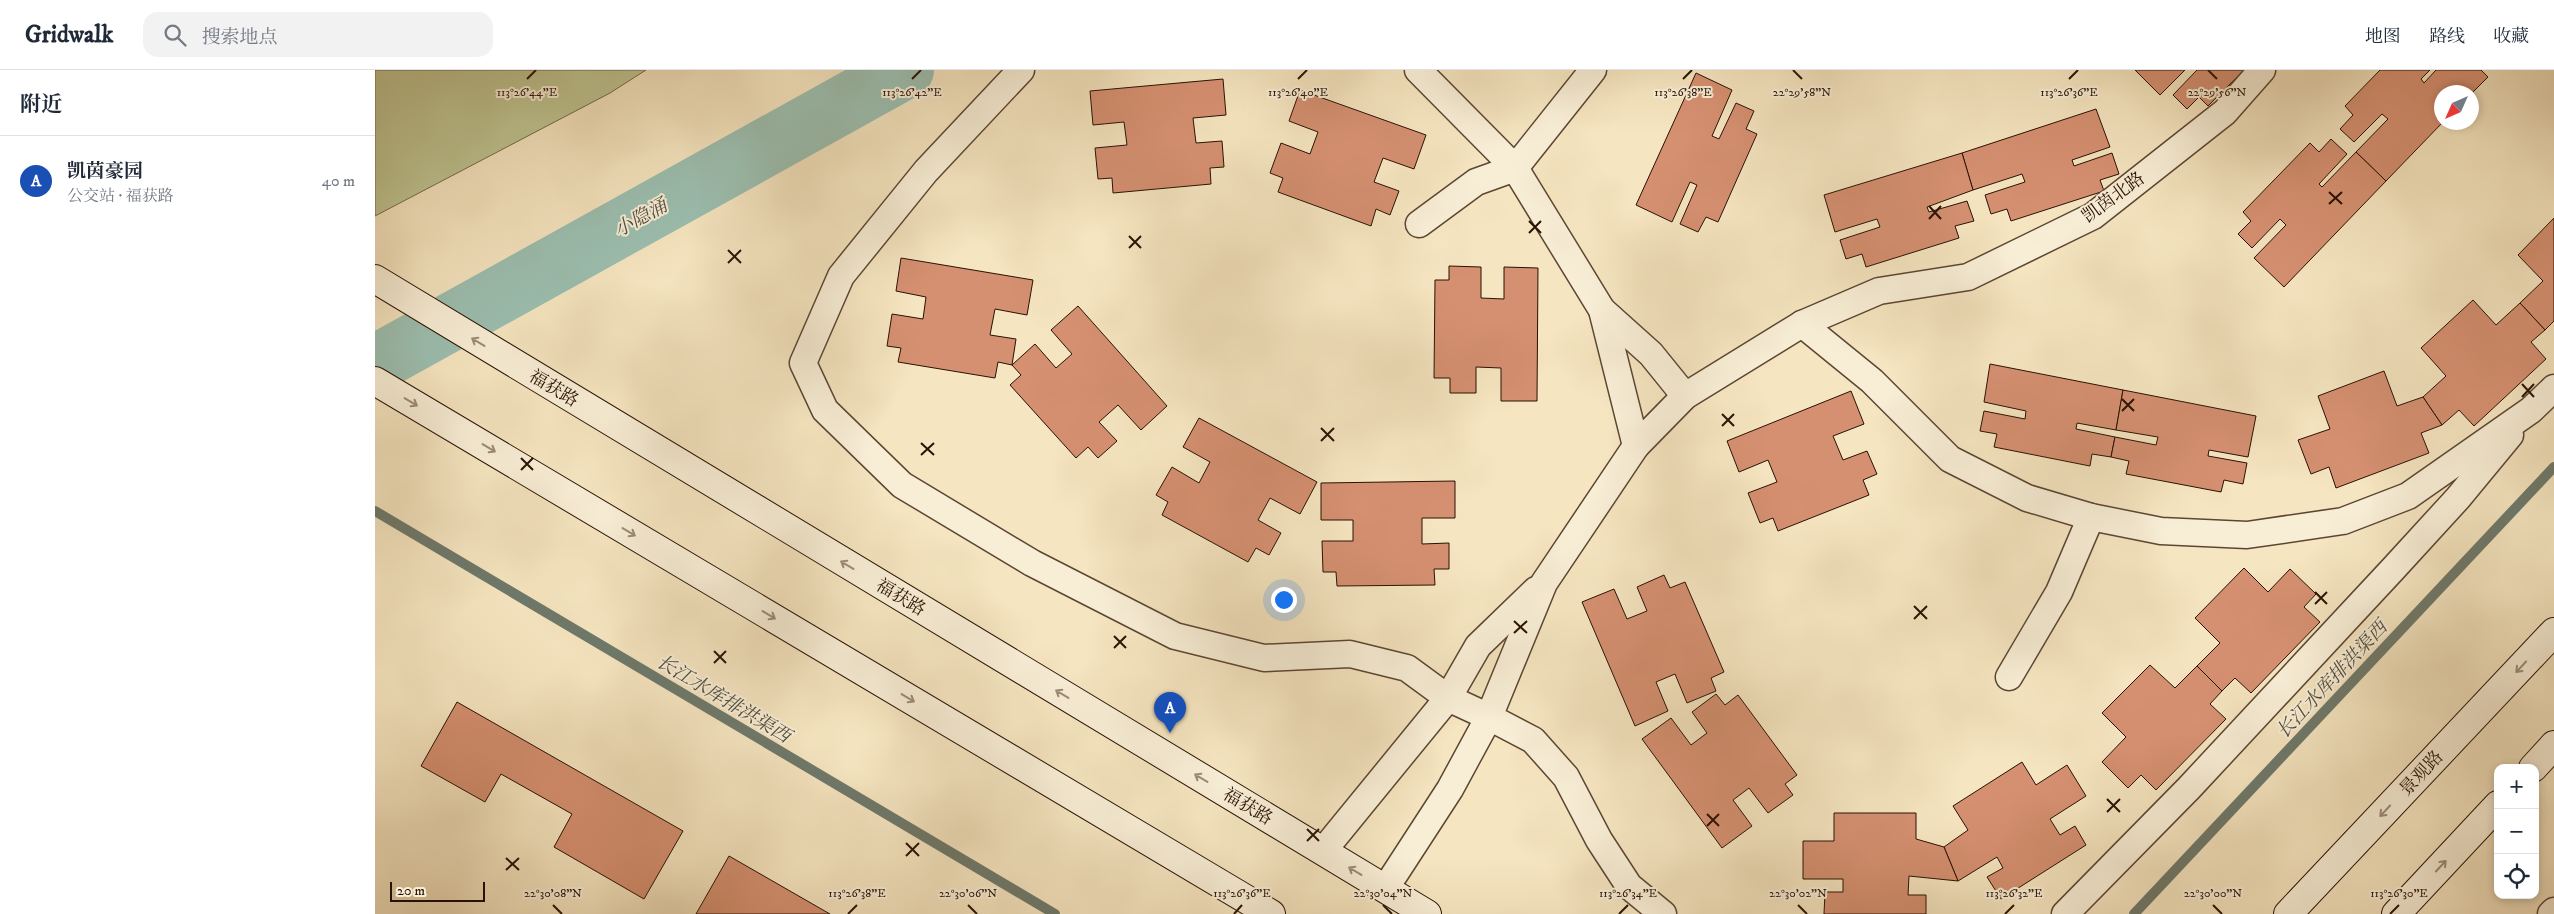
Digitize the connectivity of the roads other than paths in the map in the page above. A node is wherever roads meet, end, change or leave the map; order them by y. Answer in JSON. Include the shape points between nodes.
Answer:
{"nodes":[{"id":1,"x":1021,"y":70,"type":"edge"},
{"id":2,"x":1417,"y":70,"type":"edge"},
{"id":3,"x":1593,"y":70,"type":"edge"},
{"id":4,"x":2262,"y":70,"type":"edge"},
{"id":5,"x":1515,"y":168,"type":"junction"},
{"id":6,"x":1419,"y":224,"type":"dead end"},
{"id":7,"x":375,"y":279,"type":"edge"},
{"id":8,"x":1602,"y":310,"type":"junction"},
{"id":9,"x":1802,"y":324,"type":"junction"},
{"id":10,"x":375,"y":381,"type":"edge"},
{"id":11,"x":2554,"y":388,"type":"edge"},
{"id":12,"x":1685,"y":396,"type":"junction"},
{"id":13,"x":2531,"y":410,"type":"junction"},
{"id":14,"x":1636,"y":446,"type":"junction"},
{"id":15,"x":2091,"y":517,"type":"junction"},
{"id":16,"x":1543,"y":583,"type":"junction"},
{"id":17,"x":2554,"y":632,"type":"edge"},
{"id":18,"x":2009,"y":677,"type":"dead end"},
{"id":19,"x":1448,"y":698,"type":"junction"},
{"id":20,"x":1489,"y":717,"type":"junction"},
{"id":21,"x":2554,"y":745,"type":"edge"},
{"id":22,"x":2537,"y":764,"type":"edge"},
{"id":23,"x":2494,"y":809,"type":"edge"},
{"id":24,"x":1323,"y":851,"type":"junction"},
{"id":25,"x":1385,"y":889,"type":"junction"},
{"id":26,"x":2554,"y":911,"type":"edge"},
{"id":27,"x":1271,"y":914,"type":"edge"},
{"id":28,"x":1427,"y":914,"type":"edge"},
{"id":29,"x":1663,"y":914,"type":"edge"},
{"id":30,"x":2065,"y":914,"type":"edge"},
{"id":31,"x":2289,"y":914,"type":"edge"},
{"id":32,"x":2396,"y":914,"type":"edge"},
{"id":33,"x":2551,"y":914,"type":"edge"}],
"edges":[{"from":1,"to":19,"type":"street","via":[[926,171],[841,276],[803,362],[825,410],[902,485],[1032,563],[1175,636],[1264,658],[1350,654],[1407,668]]},
{"from":2,"to":5,"type":"street"},
{"from":3,"to":5,"type":"street"},
{"from":4,"to":9,"type":"street","name":"凯茵北路","via":[[2225,112],[2093,216],[1968,277],[1879,291]]},
{"from":5,"to":6,"type":"street","via":[[1476,182]]},
{"from":5,"to":8,"type":"street"},
{"from":24,"to":7,"type":"street","name":"福获路","one_way":true},
{"from":8,"to":12,"type":"street","via":[[1651,354]]},
{"from":8,"to":14,"type":"street"},
{"from":9,"to":12,"type":"street","name":"凯茵北路"},
{"from":9,"to":15,"type":"street","via":[[1872,380],[1950,459],[2027,498]]},
{"from":10,"to":27,"type":"street","one_way":true},
{"from":11,"to":13,"type":"street"},
{"from":12,"to":14,"type":"street","name":"凯茵北路"},
{"from":13,"to":15,"type":"street","via":[[2408,496],[2343,521],[2247,535],[2161,531]]},
{"from":13,"to":30,"type":"street","via":[[2458,498],[2393,569],[2189,788]]},
{"from":14,"to":16,"type":"street","name":"凯茵北路"},
{"from":15,"to":18,"type":"street","via":[[2059,592]]},
{"from":16,"to":19,"type":"street","via":[[1478,646]]},
{"from":16,"to":20,"type":"street"},
{"from":17,"to":31,"type":"street","name":"景观路","one_way":true},
{"from":19,"to":20,"type":"street"},
{"from":19,"to":24,"type":"street"},
{"from":20,"to":25,"type":"street","via":[[1450,789]]},
{"from":20,"to":29,"type":"street","via":[[1533,740],[1566,777],[1599,840],[1629,886]]},
{"from":21,"to":22,"type":"street"},
{"from":32,"to":23,"type":"street","one_way":true},
{"from":25,"to":24,"type":"street","name":"福获路","one_way":true},
{"from":25,"to":28,"type":"street","name":"福获路"},
{"from":26,"to":33,"type":"street"}]}
